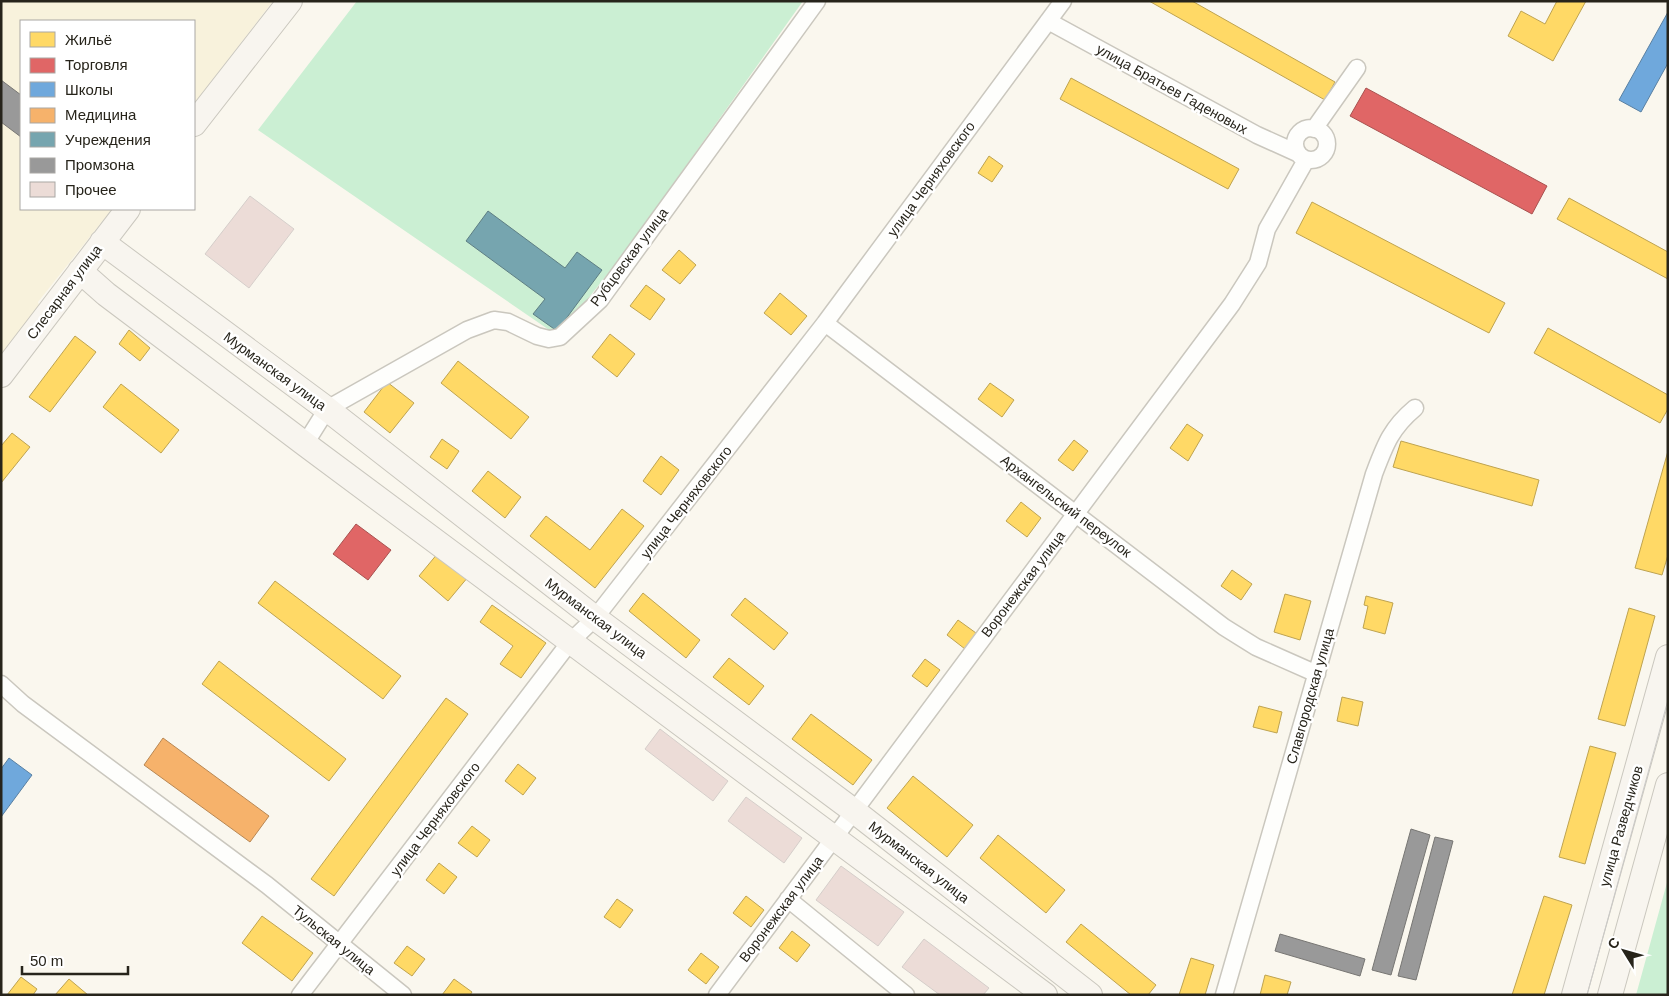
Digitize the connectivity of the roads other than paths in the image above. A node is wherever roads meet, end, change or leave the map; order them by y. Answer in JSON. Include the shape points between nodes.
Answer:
{"nodes":[{"id":1,"x":290,"y":1,"type":"edge"},
{"id":2,"x":817,"y":1,"type":"edge"},
{"id":3,"x":1063,"y":1,"type":"edge"},
{"id":4,"x":1048,"y":21,"type":"junction"},
{"id":5,"x":1357,"y":68,"type":"dead end"},
{"id":6,"x":195,"y":123,"type":"edge"},
{"id":7,"x":1314,"y":128,"type":"junction"},
{"id":8,"x":1301,"y":157,"type":"junction"},
{"id":9,"x":127,"y":210,"type":"edge"},
{"id":10,"x":102,"y":242,"type":"junction"},
{"id":11,"x":80,"y":271,"type":"junction"},
{"id":12,"x":825,"y":323,"type":"junction"},
{"id":13,"x":1,"y":375,"type":"edge"},
{"id":14,"x":1414,"y":408,"type":"dead end"},
{"id":15,"x":327,"y":410,"type":"junction"},
{"id":16,"x":304,"y":444,"type":"junction"},
{"id":17,"x":1075,"y":514,"type":"junction"},
{"id":18,"x":595,"y":618,"type":"junction"},
{"id":19,"x":570,"y":642,"type":"junction"},
{"id":20,"x":1668,"y":657,"type":"edge"},
{"id":21,"x":1316,"y":674,"type":"junction"},
{"id":22,"x":1,"y":684,"type":"edge"},
{"id":23,"x":1668,"y":784,"type":"edge"},
{"id":24,"x":854,"y":811,"type":"junction"},
{"id":25,"x":835,"y":837,"type":"junction"},
{"id":26,"x":788,"y":899,"type":"junction"},
{"id":27,"x":338,"y":945,"type":"junction"},
{"id":28,"x":300,"y":995,"type":"edge"},
{"id":29,"x":403,"y":995,"type":"edge"},
{"id":30,"x":717,"y":995,"type":"edge"},
{"id":31,"x":906,"y":995,"type":"edge"},
{"id":32,"x":1045,"y":995,"type":"edge"},
{"id":33,"x":1090,"y":995,"type":"edge"},
{"id":34,"x":1224,"y":995,"type":"edge"},
{"id":35,"x":1574,"y":995,"type":"edge"},
{"id":36,"x":1610,"y":995,"type":"edge"}],
"edges":[{"from":1,"to":6,"type":"main road"},
{"from":2,"to":15,"type":"street","name":"Рубцовская улица","via":[[600,300],[560,338],[537,336],[508,322],[494,320],[467,330]]},
{"from":3,"to":4,"type":"street","name":"улица Черняховского"},
{"from":4,"to":8,"type":"street","name":"улица Братьев Гаденовых"},
{"from":4,"to":12,"type":"street","name":"улица Черняховского"},
{"from":5,"to":7,"type":"street","name":"Воронежская улица"},
{"from":7,"to":8,"type":"street","name":"Воронежская улица","via":[[1300,132],[1294,142]]},
{"from":7,"to":8,"type":"street","via":[[1322,132],[1326,149],[1314,160]]},
{"from":8,"to":17,"type":"street","name":"Воронежская улица","via":[[1267,229],[1258,263],[1232,304]]},
{"from":9,"to":10,"type":"main road","name":"Слесарная улица"},
{"from":10,"to":11,"type":"main road","name":"Слесарная улица"},
{"from":10,"to":15,"type":"main road","name":"Мурманская улица"},
{"from":11,"to":13,"type":"main road","name":"Слесарная улица"},
{"from":11,"to":16,"type":"main road"},
{"from":12,"to":17,"type":"street","name":"Архангельский переулок"},
{"from":12,"to":18,"type":"street","name":"улица Черняховского"},
{"from":14,"to":21,"type":"street","name":"Славгородская улица","via":[[1387,438]]},
{"from":15,"to":16,"type":"street","name":"Рубцовская улица"},
{"from":15,"to":18,"type":"main road","name":"Мурманская улица"},
{"from":16,"to":19,"type":"main road"},
{"from":17,"to":21,"type":"street","name":"Архангельский переулок","via":[[1224,627],[1256,647]]},
{"from":17,"to":24,"type":"street","name":"Воронежская улица"},
{"from":18,"to":19,"type":"street","name":"улица Черняховского"},
{"from":18,"to":24,"type":"main road","name":"Мурманская улица"},
{"from":19,"to":25,"type":"main road"},
{"from":19,"to":27,"type":"street","name":"улица Черняховского"},
{"from":20,"to":35,"type":"main road","name":"улица Разведчиков"},
{"from":21,"to":34,"type":"street","name":"Славгородская улица"},
{"from":22,"to":27,"type":"street","name":"Тульская улица","via":[[23,704],[267,885]]},
{"from":23,"to":36,"type":"main road"},
{"from":24,"to":25,"type":"street","name":"Воронежская улица"},
{"from":24,"to":33,"type":"main road","name":"Мурманская улица"},
{"from":25,"to":26,"type":"street","name":"Воронежская улица"},
{"from":25,"to":32,"type":"main road"},
{"from":26,"to":30,"type":"street","name":"Воронежская улица"},
{"from":26,"to":31,"type":"street"},
{"from":27,"to":28,"type":"street","name":"улица Черняховского"},
{"from":27,"to":29,"type":"street","name":"Тульская улица"}]}
